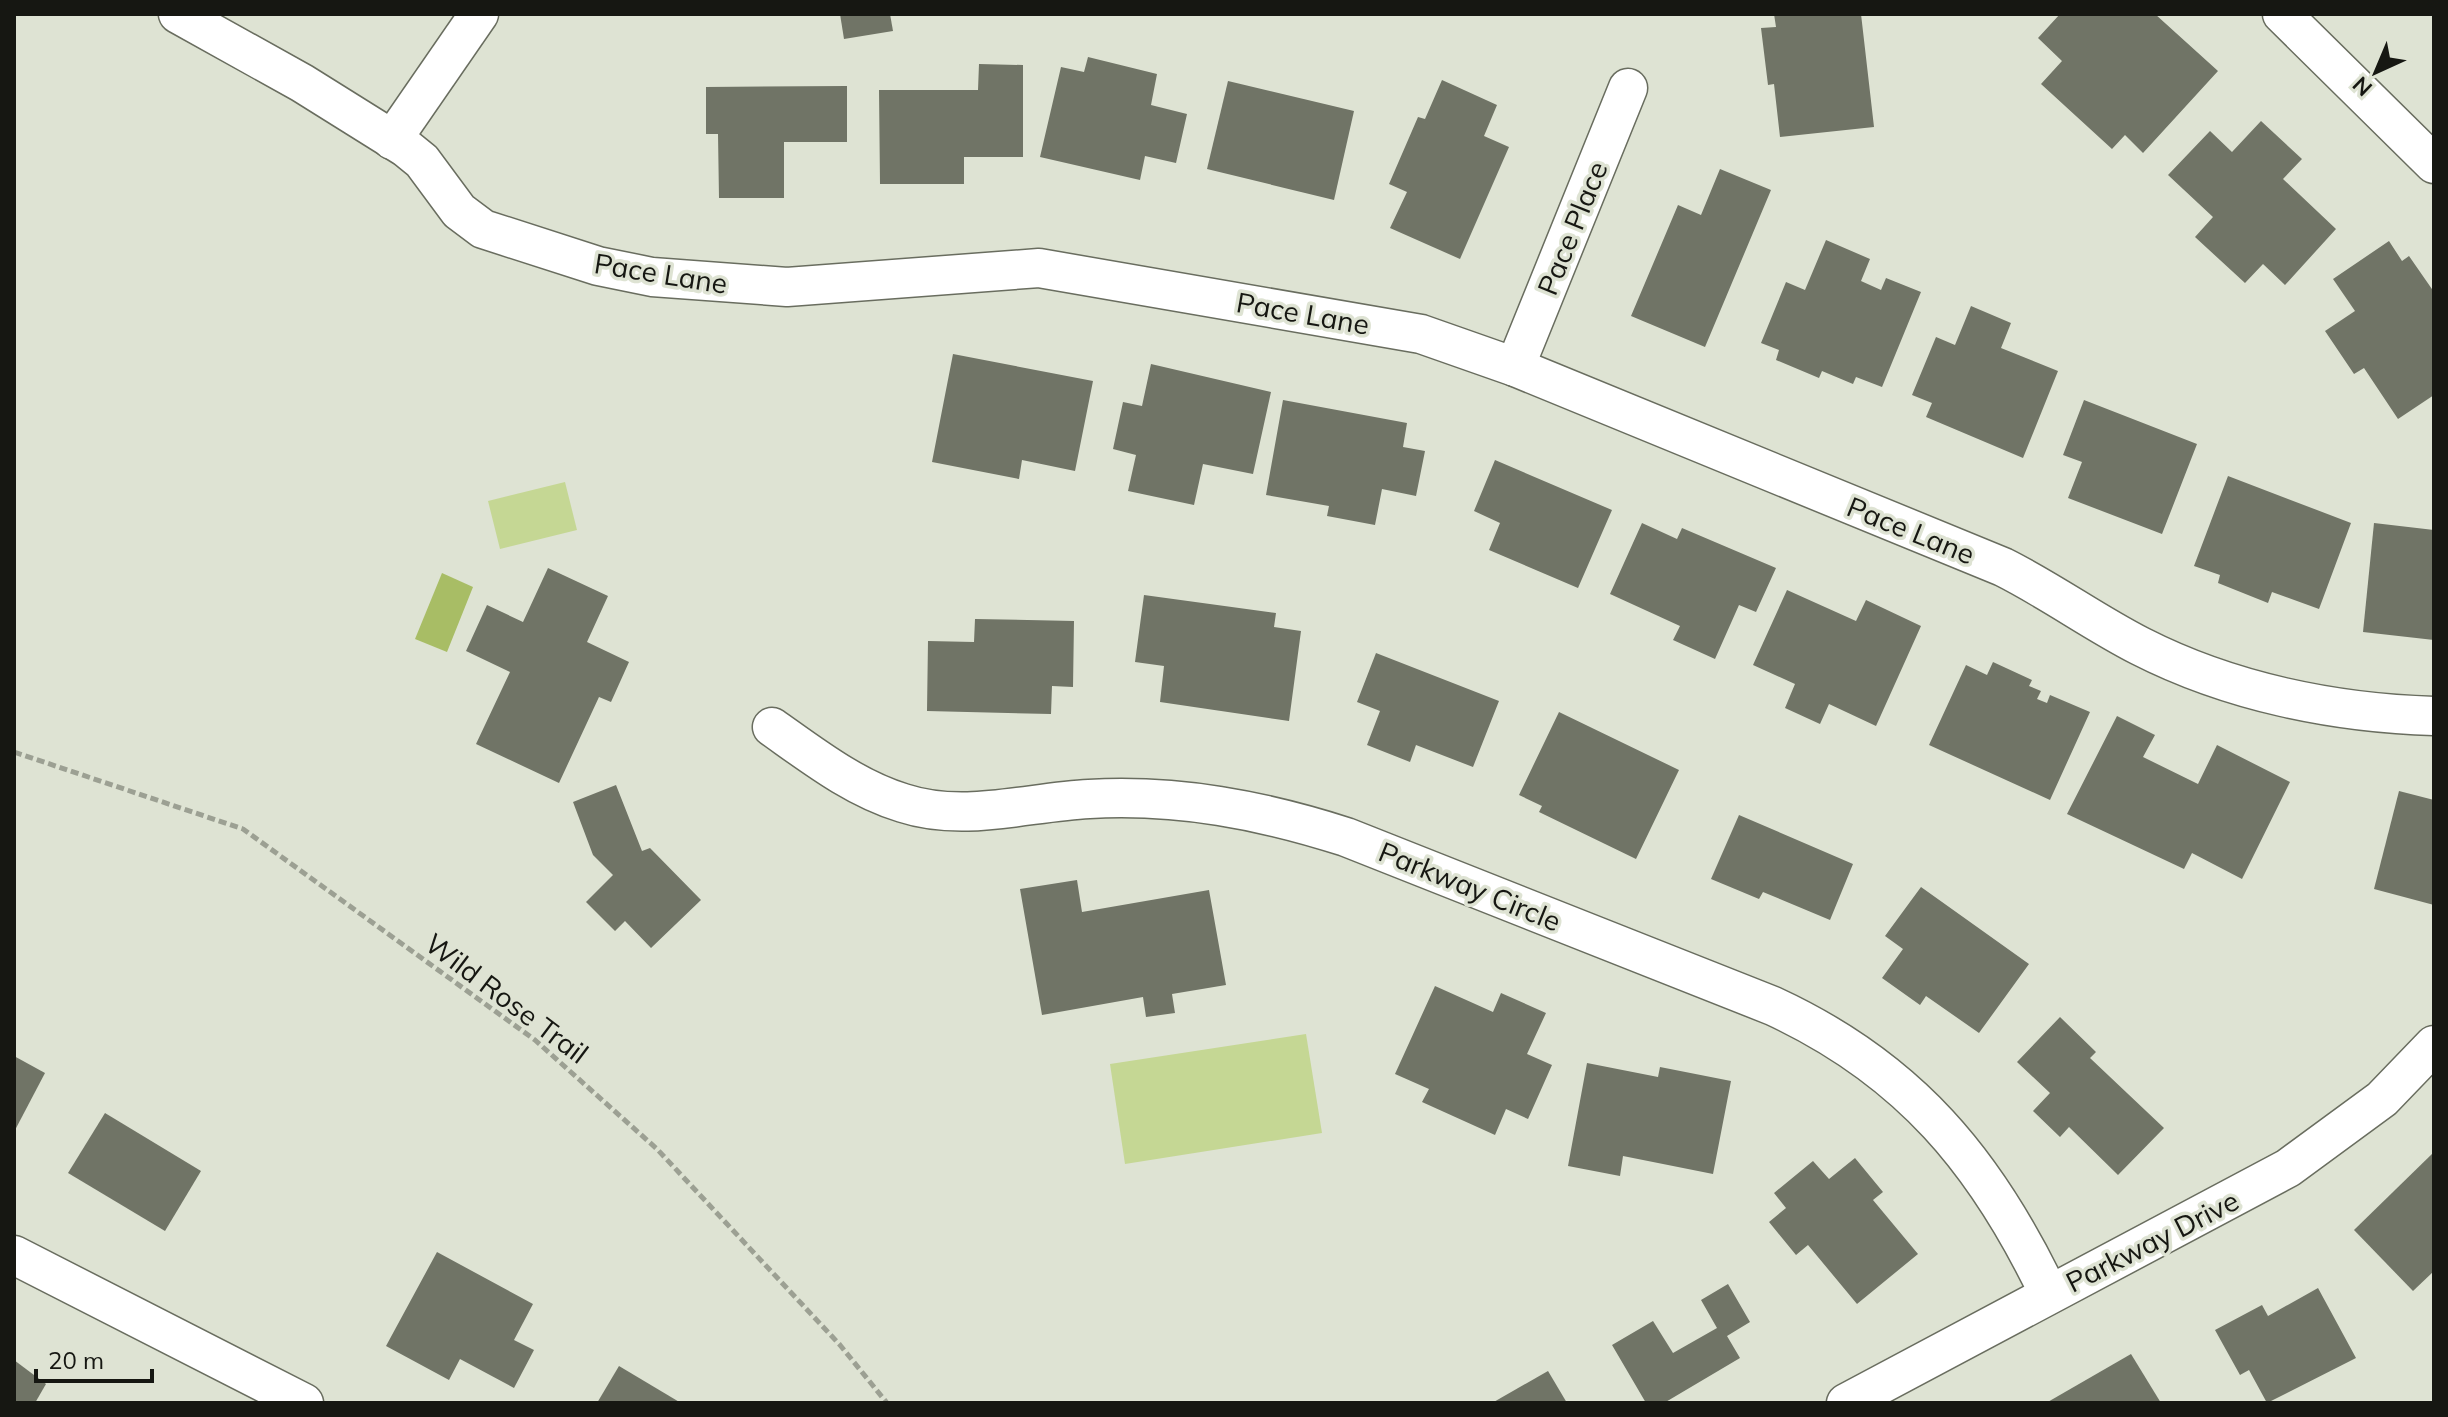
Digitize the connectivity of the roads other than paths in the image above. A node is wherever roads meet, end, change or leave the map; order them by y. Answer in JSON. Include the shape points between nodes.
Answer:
{"nodes":[{"id":1,"x":178,"y":14,"type":"edge"},
{"id":2,"x":479,"y":14,"type":"edge"},
{"id":3,"x":2282,"y":14,"type":"edge"},
{"id":4,"x":1628,"y":88,"type":"dead end"},
{"id":5,"x":392,"y":140,"type":"junction"},
{"id":6,"x":2434,"y":164,"type":"edge"},
{"id":7,"x":1515,"y":367,"type":"junction"},
{"id":8,"x":2434,"y":716,"type":"edge"},
{"id":9,"x":772,"y":727,"type":"dead end"},
{"id":10,"x":2434,"y":1045,"type":"edge"},
{"id":11,"x":14,"y":1255,"type":"edge"},
{"id":12,"x":2049,"y":1294,"type":"junction"},
{"id":13,"x":304,"y":1403,"type":"edge"},
{"id":14,"x":1846,"y":1403,"type":"edge"}],
"edges":[{"from":1,"to":5,"type":"street","name":"Pace Lane"},
{"from":2,"to":5,"type":"street"},
{"from":3,"to":6,"type":"street"},
{"from":4,"to":7,"type":"street","name":"Pace Place"},
{"from":5,"to":7,"type":"street","name":"Pace Lane","via":[[422,161],[459,211],[483,229],[598,266],[652,277],[787,287],[1039,268],[1421,334]]},
{"from":7,"to":8,"type":"street","name":"Pace Lane","via":[[2003,567],[2192,670],[2299,699]]},
{"from":9,"to":12,"type":"street","name":"Parkway Circle","via":[[870,790],[935,810],[1137,797],[1243,808],[1296,821],[1773,1006],[1816,1026],[1877,1069],[1963,1148],[2024,1241]]},
{"from":10,"to":12,"type":"street","name":"Parkway Drive","via":[[2382,1099],[2288,1168]]},
{"from":11,"to":13,"type":"street"},
{"from":12,"to":14,"type":"street","name":"Parkway Drive"}]}
